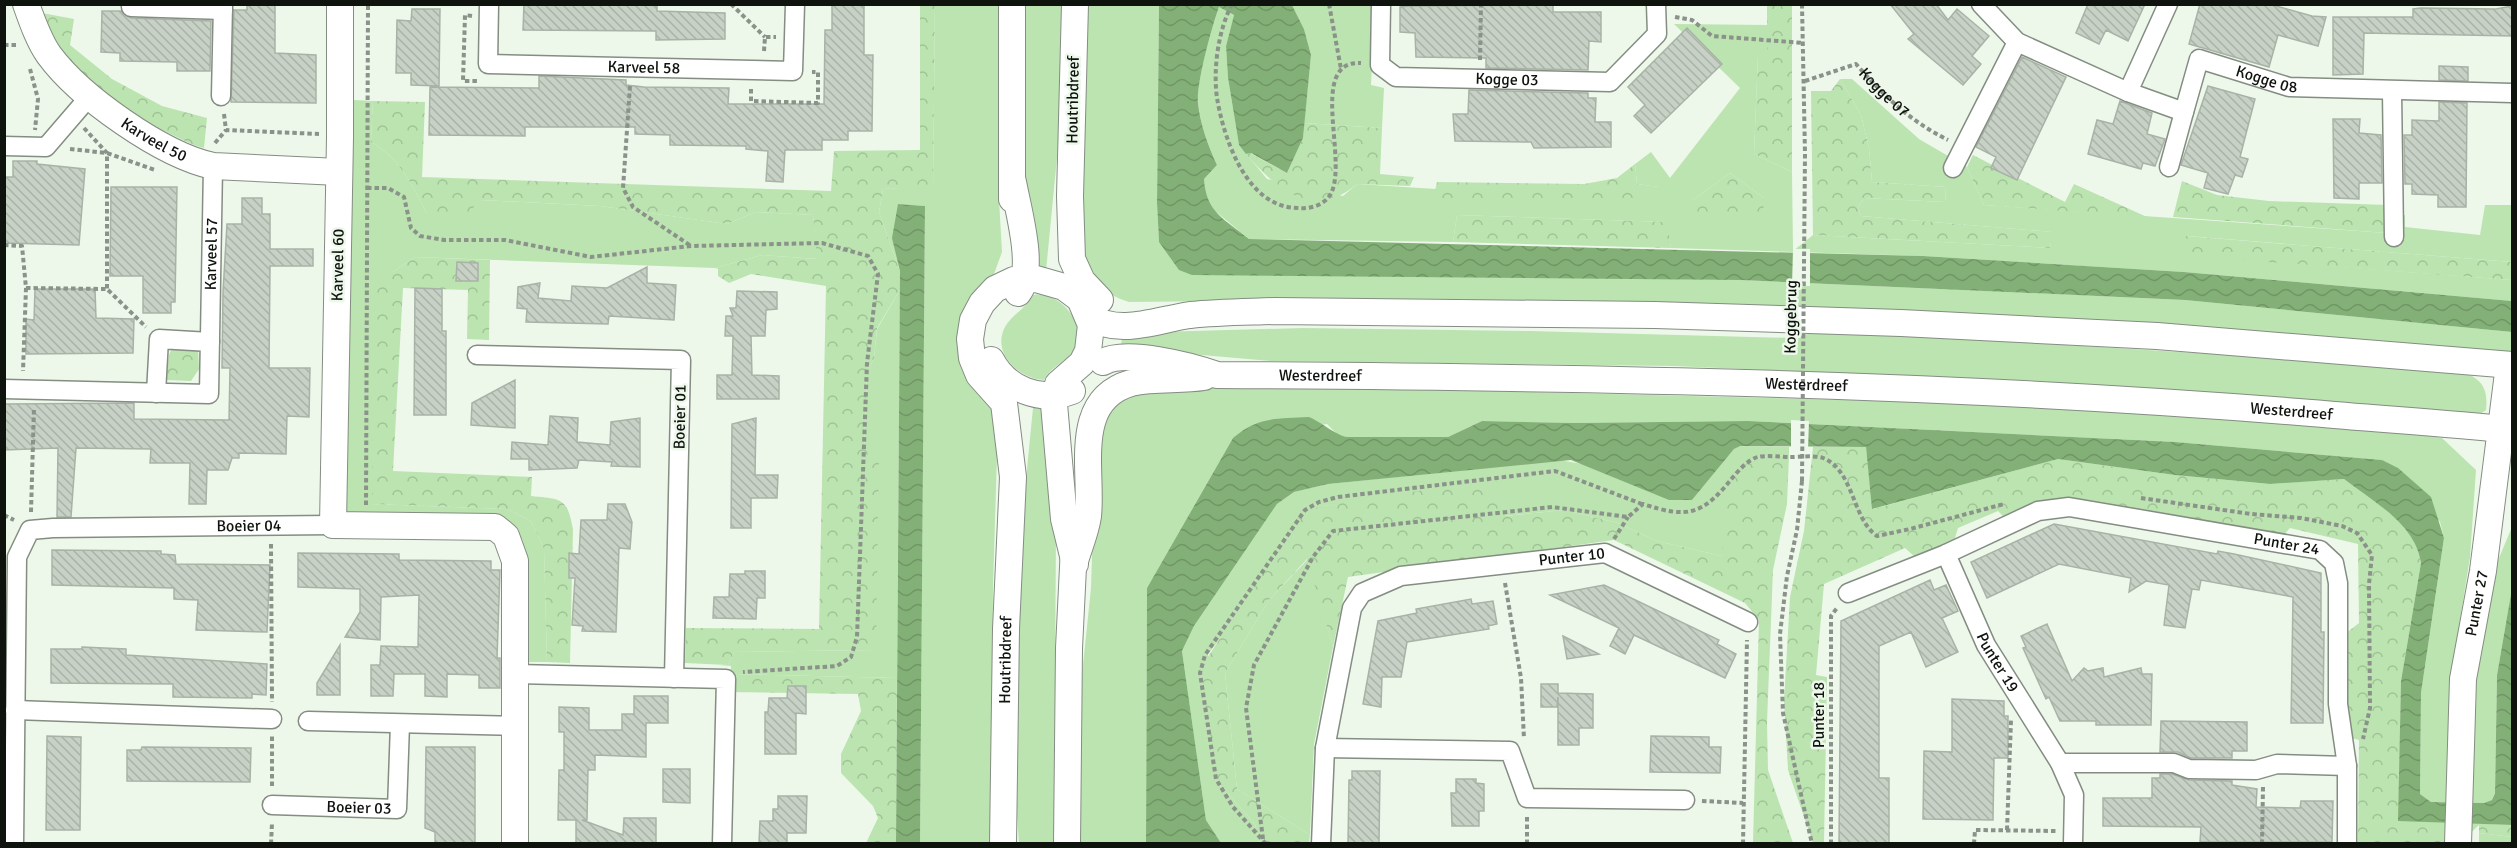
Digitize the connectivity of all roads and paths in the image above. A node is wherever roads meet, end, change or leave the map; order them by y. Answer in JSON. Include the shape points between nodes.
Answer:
{"nodes":[{"id":1,"x":26,"y":4,"type":"edge"},
{"id":2,"x":131,"y":4,"type":"edge"},
{"id":3,"x":340,"y":4,"type":"edge"},
{"id":4,"x":368,"y":4,"type":"edge"},
{"id":5,"x":489,"y":4,"type":"edge"},
{"id":6,"x":731,"y":4,"type":"edge"},
{"id":7,"x":795,"y":4,"type":"edge"},
{"id":8,"x":1012,"y":4,"type":"edge"},
{"id":9,"x":1075,"y":4,"type":"edge"},
{"id":10,"x":1232,"y":4,"type":"edge"},
{"id":11,"x":1329,"y":4,"type":"edge"},
{"id":12,"x":1382,"y":4,"type":"edge"},
{"id":13,"x":1481,"y":4,"type":"edge"},
{"id":14,"x":1802,"y":4,"type":"edge"},
{"id":15,"x":1981,"y":4,"type":"edge"},
{"id":16,"x":2168,"y":4,"type":"edge"},
{"id":17,"x":223,"y":7,"type":"edge"},
{"id":18,"x":1656,"y":9,"type":"edge"},
{"id":19,"x":19,"y":34,"type":"dead end"},
{"id":20,"x":765,"y":37,"type":"junction"},
{"id":21,"x":794,"y":38,"type":"junction"},
{"id":22,"x":2017,"y":42,"type":"junction"},
{"id":23,"x":1804,"y":43,"type":"junction"},
{"id":24,"x":4,"y":45,"type":"edge"},
{"id":25,"x":1380,"y":65,"type":"junction"},
{"id":26,"x":29,"y":66,"type":"dead end"},
{"id":27,"x":631,"y":67,"type":"junction"},
{"id":28,"x":1341,"y":69,"type":"junction"},
{"id":29,"x":763,"y":70,"type":"junction"},
{"id":30,"x":1480,"y":79,"type":"junction"},
{"id":31,"x":1805,"y":81,"type":"junction"},
{"id":32,"x":2392,"y":91,"type":"junction"},
{"id":33,"x":2128,"y":92,"type":"junction"},
{"id":34,"x":2505,"y":93,"type":"edge"},
{"id":35,"x":221,"y":96,"type":"joint"},
{"id":36,"x":89,"y":97,"type":"junction"},
{"id":37,"x":2184,"y":112,"type":"junction"},
{"id":38,"x":73,"y":117,"type":"junction"},
{"id":39,"x":322,"y":134,"type":"dead end"},
{"id":40,"x":4,"y":147,"type":"edge"},
{"id":41,"x":40,"y":147,"type":"junction"},
{"id":42,"x":1962,"y":148,"type":"junction"},
{"id":43,"x":107,"y":153,"type":"junction"},
{"id":44,"x":213,"y":166,"type":"junction"},
{"id":45,"x":2169,"y":167,"type":"dead end"},
{"id":46,"x":1953,"y":168,"type":"dead end"},
{"id":47,"x":159,"y":171,"type":"dead end"},
{"id":48,"x":339,"y":172,"type":"junction"},
{"id":49,"x":367,"y":188,"type":"junction"},
{"id":50,"x":2394,"y":237,"type":"dead end"},
{"id":51,"x":4,"y":245,"type":"edge"},
{"id":52,"x":691,"y":246,"type":"junction"},
{"id":53,"x":1014,"y":281,"type":"junction"},
{"id":54,"x":1073,"y":284,"type":"junction"},
{"id":55,"x":27,"y":288,"type":"junction"},
{"id":56,"x":107,"y":289,"type":"junction"},
{"id":57,"x":1101,"y":317,"type":"junction"},
{"id":58,"x":159,"y":339,"type":"junction"},
{"id":59,"x":210,"y":342,"type":"junction"},
{"id":60,"x":477,"y":355,"type":"dead end"},
{"id":61,"x":1103,"y":362,"type":"junction"},
{"id":62,"x":2511,"y":365,"type":"edge"},
{"id":63,"x":1217,"y":375,"type":"junction"},
{"id":64,"x":20,"y":389,"type":"edge"},
{"id":65,"x":1007,"y":391,"type":"junction"},
{"id":66,"x":1065,"y":392,"type":"junction"},
{"id":67,"x":156,"y":393,"type":"junction"},
{"id":68,"x":2507,"y":429,"type":"edge"},
{"id":69,"x":2134,"y":496,"type":"dead end"},
{"id":70,"x":2006,"y":503,"type":"dead end"},
{"id":71,"x":271,"y":525,"type":"junction"},
{"id":72,"x":333,"y":525,"type":"junction"},
{"id":73,"x":366,"y":526,"type":"junction"},
{"id":74,"x":30,"y":530,"type":"junction"},
{"id":75,"x":1946,"y":554,"type":"junction"},
{"id":76,"x":1074,"y":564,"type":"junction"},
{"id":77,"x":1502,"y":564,"type":"junction"},
{"id":78,"x":1848,"y":592,"type":"joint"},
{"id":79,"x":1748,"y":622,"type":"joint"},
{"id":80,"x":516,"y":674,"type":"junction"},
{"id":81,"x":674,"y":678,"type":"junction"},
{"id":82,"x":726,"y":679,"type":"junction"},
{"id":83,"x":2012,"y":686,"type":"junction"},
{"id":84,"x":15,"y":710,"type":"junction"},
{"id":85,"x":272,"y":719,"type":"junction"},
{"id":86,"x":308,"y":720,"type":"dead end"},
{"id":87,"x":400,"y":724,"type":"junction"},
{"id":88,"x":516,"y":726,"type":"junction"},
{"id":89,"x":1525,"y":744,"type":"dead end"},
{"id":90,"x":1325,"y":748,"type":"junction"},
{"id":91,"x":2060,"y":763,"type":"junction"},
{"id":92,"x":2270,"y":766,"type":"junction"},
{"id":93,"x":2347,"y":766,"type":"junction"},
{"id":94,"x":1527,"y":798,"type":"junction"},
{"id":95,"x":1685,"y":800,"type":"joint"},
{"id":96,"x":1743,"y":803,"type":"junction"},
{"id":97,"x":272,"y":805,"type":"junction"},
{"id":98,"x":2007,"y":830,"type":"junction"},
{"id":99,"x":2073,"y":837,"type":"edge"},
{"id":100,"x":1263,"y":839,"type":"dead end"},
{"id":101,"x":2458,"y":840,"type":"edge"},
{"id":102,"x":14,"y":843,"type":"edge"},
{"id":103,"x":271,"y":843,"type":"edge"},
{"id":104,"x":514,"y":843,"type":"edge"},
{"id":105,"x":722,"y":843,"type":"edge"},
{"id":106,"x":1003,"y":843,"type":"edge"},
{"id":107,"x":1067,"y":843,"type":"edge"},
{"id":108,"x":1321,"y":843,"type":"edge"},
{"id":109,"x":1527,"y":843,"type":"edge"},
{"id":110,"x":1743,"y":843,"type":"edge"},
{"id":111,"x":1812,"y":843,"type":"edge"},
{"id":112,"x":1831,"y":843,"type":"edge"},
{"id":113,"x":1974,"y":843,"type":"edge"},
{"id":114,"x":2262,"y":843,"type":"edge"},
{"id":115,"x":2347,"y":843,"type":"edge"}],
"edges":[{"from":1,"to":36,"type":"main road","name":"Karveel 50","via":[[48,53]]},
{"from":2,"to":17,"type":"street"},
{"from":3,"to":48,"type":"main road","name":"Karveel 60"},
{"from":4,"to":49,"type":"path"},
{"from":5,"to":27,"type":"street","name":"Karveel 58","via":[[488,64]]},
{"from":6,"to":20,"type":"path"},
{"from":7,"to":21,"type":"street","name":"Karveel 58"},
{"from":8,"to":53,"type":"main road","via":[[1009,275]]},
{"from":9,"to":54,"type":"main road","name":"Houtribdreef","via":[[1070,196]]},
{"from":10,"to":28,"type":"path","via":[[1218,46],[1217,97],[1230,146],[1248,180],[1269,201],[1284,208],[1316,206],[1328,199],[1335,164],[1332,95]]},
{"from":11,"to":28,"type":"path"},
{"from":12,"to":25,"type":"street"},
{"from":13,"to":30,"type":"path"},
{"from":14,"to":23,"type":"path"},
{"from":15,"to":22,"type":"street"},
{"from":16,"to":33,"type":"street"},
{"from":17,"to":35,"type":"street"},
{"from":18,"to":23,"type":"path","via":[[1692,20],[1712,36]]},
{"from":18,"to":30,"type":"street","name":"Kogge 03","via":[[1657,34],[1610,82]]},
{"from":19,"to":24,"type":"path","via":[[23,44]]},
{"from":20,"to":21,"type":"path"},
{"from":20,"to":29,"type":"path"},
{"from":21,"to":29,"type":"street","name":"Karveel 58","via":[[794,71]]},
{"from":22,"to":33,"type":"street"},
{"from":22,"to":42,"type":"street"},
{"from":23,"to":31,"type":"path"},
{"from":25,"to":28,"type":"path","via":[[1348,64]]},
{"from":25,"to":30,"type":"street","name":"Kogge 03","via":[[1396,76]]},
{"from":26,"to":41,"type":"path","via":[[38,99]]},
{"from":27,"to":29,"type":"street","name":"Karveel 58"},
{"from":27,"to":52,"type":"path","via":[[623,188],[633,207]]},
{"from":31,"to":42,"type":"path","name":"Kogge 07","via":[[1856,64],[1919,125]]},
{"from":31,"to":111,"type":"path","name":"Koggebrug","bridge":true,"via":[[1802,482],[1780,645],[1783,713]]},
{"from":32,"to":34,"type":"street","name":"Kogge 08"},
{"from":32,"to":37,"type":"street","name":"Kogge 08","via":[[2289,87],[2199,59]]},
{"from":32,"to":50,"type":"street"},
{"from":33,"to":37,"type":"street"},
{"from":35,"to":39,"type":"path","via":[[226,130]]},
{"from":36,"to":38,"type":"street"},
{"from":36,"to":44,"type":"main road","name":"Karveel 50","via":[[134,129],[198,163]]},
{"from":37,"to":45,"type":"street","name":"Kogge 08"},
{"from":38,"to":41,"type":"street"},
{"from":38,"to":43,"type":"path"},
{"from":40,"to":41,"type":"street"},
{"from":41,"to":43,"type":"path"},
{"from":42,"to":46,"type":"street"},
{"from":43,"to":47,"type":"path"},
{"from":43,"to":56,"type":"path"},
{"from":44,"to":48,"type":"main road","name":"Karveel 50"},
{"from":44,"to":59,"type":"street","name":"Karveel 57"},
{"from":48,"to":72,"type":"main road","name":"Karveel 60"},
{"from":49,"to":52,"type":"path","via":[[388,189],[404,197],[411,228],[420,236],[505,240],[591,257]]},
{"from":49,"to":73,"type":"path"},
{"from":51,"to":55,"type":"path","via":[[22,246]]},
{"from":52,"to":82,"type":"path","via":[[822,243],[868,256],[878,274],[869,333],[857,637],[851,657],[837,666],[734,673]]},
{"from":53,"to":54,"type":"main road"},
{"from":53,"to":65,"type":"main road","via":[[988,296],[977,311],[970,339],[979,375]]},
{"from":54,"to":57,"type":"main road"},
{"from":55,"to":56,"type":"path"},
{"from":55,"to":64,"type":"path"},
{"from":56,"to":58,"type":"path"},
{"from":57,"to":61,"type":"main road","via":[[1110,345]]},
{"from":57,"to":62,"type":"main road","via":[[1156,324],[1186,316],[1274,310],[1655,315],[1891,323],[2157,336]]},
{"from":57,"to":66,"type":"main road","via":[[1082,363],[1062,378]]},
{"from":58,"to":59,"type":"street"},
{"from":58,"to":67,"type":"street"},
{"from":59,"to":67,"type":"street","name":"Karveel 57","via":[[209,394]]},
{"from":60,"to":81,"type":"street","name":"Boeier 01","via":[[681,360]]},
{"from":61,"to":63,"type":"main road","name":"Westerdreef","via":[[1124,357],[1183,363]]},
{"from":61,"to":66,"type":"main road","via":[[1088,381]]},
{"from":62,"to":68,"type":"main road","name":"Punter 27"},
{"from":63,"to":68,"type":"main road","name":"Westerdreef","via":[[1649,380],[1975,392],[2174,402]]},
{"from":63,"to":76,"type":"main road","via":[[1128,384],[1110,394],[1098,408],[1088,444],[1088,517]]},
{"from":64,"to":67,"type":"street","name":"Karveel 57"},
{"from":64,"to":74,"type":"path"},
{"from":65,"to":66,"type":"main road"},
{"from":65,"to":106,"type":"main road","name":"Houtribdreef","via":[[1007,445],[1013,477]]},
{"from":66,"to":76,"type":"main road","via":[[1070,401]]},
{"from":68,"to":101,"type":"main road","name":"Punter 27","via":[[2463,679]]},
{"from":69,"to":93,"type":"path","via":[[2301,518],[2357,533],[2372,555],[2368,584],[2370,708],[2360,754]]},
{"from":70,"to":100,"type":"path","via":[[1877,536],[1868,530],[1836,469],[1822,458],[1758,457],[1739,470],[1720,493],[1690,514],[1670,513],[1643,504],[1628,517],[1552,507],[1333,531],[1313,557],[1254,666],[1246,708]]},
{"from":71,"to":72,"type":"street","name":"Boeier 04"},
{"from":71,"to":74,"type":"street","name":"Boeier 04"},
{"from":71,"to":85,"type":"path"},
{"from":72,"to":73,"type":"main road","name":"Boeier 04"},
{"from":73,"to":80,"type":"main road","name":"Boeier 04","via":[[495,527],[506,536],[514,561]]},
{"from":74,"to":84,"type":"street","via":[[16,557]]},
{"from":75,"to":78,"type":"street"},
{"from":75,"to":83,"type":"street","name":"Punter 19","via":[[1986,645]]},
{"from":75,"to":93,"type":"street","name":"Punter 24","via":[[2038,511],[2069,507],[2319,550],[2334,563],[2338,584],[2338,704]]},
{"from":76,"to":107,"type":"main road"},
{"from":77,"to":79,"type":"street","name":"Punter 10","via":[[1605,553]]},
{"from":77,"to":89,"type":"path","via":[[1521,678]]},
{"from":77,"to":90,"type":"street","name":"Punter 10","via":[[1401,576],[1362,593],[1352,608]]},
{"from":78,"to":112,"type":"path","name":"Punter 18","via":[[1831,616]]},
{"from":79,"to":96,"type":"path"},
{"from":80,"to":81,"type":"street"},
{"from":80,"to":88,"type":"main road"},
{"from":81,"to":82,"type":"street"},
{"from":82,"to":105,"type":"street"},
{"from":83,"to":91,"type":"street","name":"Punter 19"},
{"from":83,"to":98,"type":"path"},
{"from":84,"to":85,"type":"street"},
{"from":84,"to":102,"type":"street"},
{"from":85,"to":97,"type":"path"},
{"from":86,"to":87,"type":"street"},
{"from":87,"to":88,"type":"street"},
{"from":87,"to":97,"type":"street","name":"Boeier 03","via":[[397,809]]},
{"from":88,"to":104,"type":"main road"},
{"from":90,"to":94,"type":"street","via":[[1510,751]]},
{"from":90,"to":108,"type":"street","name":"Punter 10"},
{"from":91,"to":92,"type":"street","via":[[2174,763],[2189,769]]},
{"from":91,"to":99,"type":"street","name":"Punter 19","via":[[2074,795]]},
{"from":92,"to":93,"type":"street"},
{"from":92,"to":114,"type":"path"},
{"from":93,"to":115,"type":"street","name":"Punter 24"},
{"from":94,"to":95,"type":"street"},
{"from":94,"to":109,"type":"path"},
{"from":95,"to":96,"type":"path"},
{"from":96,"to":110,"type":"path"},
{"from":97,"to":103,"type":"path"},
{"from":98,"to":99,"type":"path"},
{"from":98,"to":113,"type":"path","via":[[1975,830]]}]}
